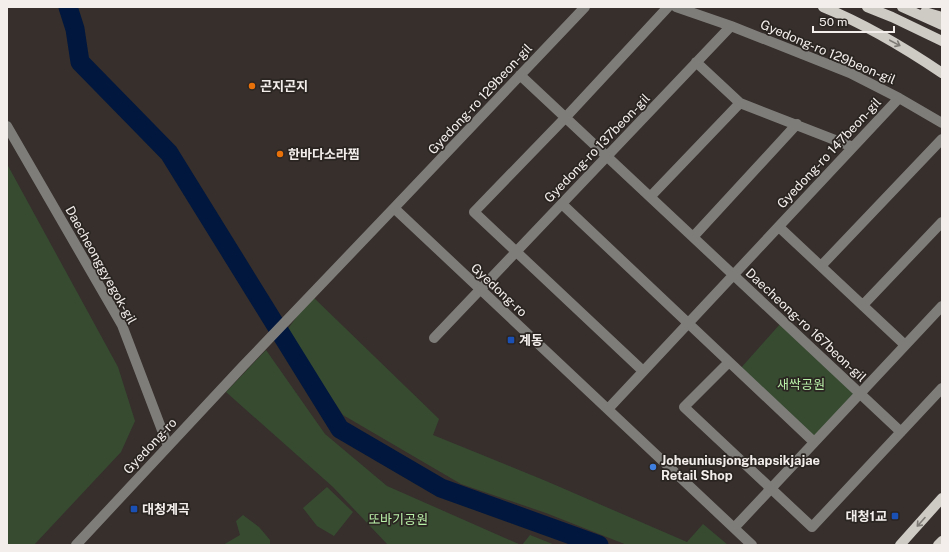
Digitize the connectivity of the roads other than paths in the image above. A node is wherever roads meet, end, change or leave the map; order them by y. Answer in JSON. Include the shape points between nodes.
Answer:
{"nodes":[{"id":1,"x":585,"y":7,"type":"edge"},
{"id":2,"x":668,"y":7,"type":"edge"},
{"id":3,"x":676,"y":7,"type":"edge"},
{"id":4,"x":823,"y":7,"type":"edge"},
{"id":5,"x":866,"y":7,"type":"edge"},
{"id":6,"x":902,"y":7,"type":"edge"},
{"id":7,"x":905,"y":7,"type":"edge"},
{"id":8,"x":942,"y":17,"type":"edge"},
{"id":9,"x":942,"y":25,"type":"edge"},
{"id":10,"x":731,"y":26,"type":"junction"},
{"id":11,"x":942,"y":41,"type":"edge"},
{"id":12,"x":696,"y":62,"type":"junction"},
{"id":13,"x":942,"y":73,"type":"edge"},
{"id":14,"x":520,"y":75,"type":"junction"},
{"id":15,"x":899,"y":98,"type":"junction"},
{"id":16,"x":740,"y":103,"type":"junction"},
{"id":17,"x":566,"y":118,"type":"junction"},
{"id":18,"x":942,"y":123,"type":"edge"},
{"id":19,"x":797,"y":124,"type":"junction"},
{"id":20,"x":7,"y":126,"type":"edge"},
{"id":21,"x":942,"y":139,"type":"edge"},
{"id":22,"x":853,"y":147,"type":"junction"},
{"id":23,"x":607,"y":156,"type":"junction"},
{"id":24,"x":650,"y":197,"type":"junction"},
{"id":25,"x":562,"y":204,"type":"junction"},
{"id":26,"x":394,"y":208,"type":"junction"},
{"id":27,"x":942,"y":222,"type":"edge"},
{"id":28,"x":779,"y":227,"type":"junction"},
{"id":29,"x":693,"y":236,"type":"junction"},
{"id":30,"x":517,"y":252,"type":"junction"},
{"id":31,"x":821,"y":266,"type":"junction"},
{"id":32,"x":734,"y":275,"type":"junction"},
{"id":33,"x":480,"y":290,"type":"junction"},
{"id":34,"x":863,"y":305,"type":"junction"},
{"id":35,"x":942,"y":306,"type":"edge"},
{"id":36,"x":688,"y":323,"type":"junction"},
{"id":37,"x":434,"y":338,"type":"dead end"},
{"id":38,"x":905,"y":345,"type":"junction"},
{"id":39,"x":729,"y":362,"type":"junction"},
{"id":40,"x":643,"y":371,"type":"junction"},
{"id":41,"x":942,"y":388,"type":"edge"},
{"id":42,"x":860,"y":393,"type":"junction"},
{"id":43,"x":608,"y":409,"type":"junction"},
{"id":44,"x":901,"y":432,"type":"junction"},
{"id":45,"x":814,"y":442,"type":"junction"},
{"id":46,"x":168,"y":446,"type":"junction"},
{"id":47,"x":770,"y":489,"type":"junction"},
{"id":48,"x":942,"y":498,"type":"edge"},
{"id":49,"x":734,"y":528,"type":"junction"},
{"id":50,"x":942,"y":541,"type":"edge"},
{"id":51,"x":76,"y":545,"type":"edge"},
{"id":52,"x":752,"y":545,"type":"edge"},
{"id":53,"x":900,"y":545,"type":"edge"},
{"id":54,"x":938,"y":545,"type":"edge"}],
"edges":[{"from":1,"to":14,"type":"street","name":"Gyedong-ro 129beon-gil"},
{"from":2,"to":17,"type":"street"},
{"from":3,"to":10,"type":"street","name":"Gyedong-ro 129beon-gil"},
{"from":4,"to":13,"type":"main road","one_way":true,"via":[[907,50]]},
{"from":5,"to":11,"type":"main road"},
{"from":6,"to":9,"type":"main road"},
{"from":7,"to":8,"type":"main road"},
{"from":10,"to":12,"type":"street","name":"Gyedong-ro 137beon-gil"},
{"from":10,"to":15,"type":"street","name":"Gyedong-ro 129beon-gil","via":[[850,73]]},
{"from":12,"to":16,"type":"street"},
{"from":12,"to":23,"type":"street","name":"Gyedong-ro 137beon-gil"},
{"from":14,"to":17,"type":"street","name":"Daecheong-ro 167beon-gil"},
{"from":14,"to":26,"type":"street","name":"Gyedong-ro 129beon-gil"},
{"from":15,"to":18,"type":"street","name":"Gyedong-ro 129beon-gil"},
{"from":15,"to":22,"type":"street","name":"Gyedong-ro 147beon-gil"},
{"from":16,"to":19,"type":"street"},
{"from":16,"to":24,"type":"street"},
{"from":17,"to":23,"type":"street","name":"Daecheong-ro 167beon-gil"},
{"from":17,"to":30,"type":"street","via":[[474,212]]},
{"from":19,"to":22,"type":"street"},
{"from":19,"to":29,"type":"street"},
{"from":20,"to":46,"type":"street","name":"Daecheonggyegok-gil","via":[[122,325]]},
{"from":21,"to":31,"type":"street"},
{"from":22,"to":28,"type":"street","name":"Gyedong-ro 147beon-gil"},
{"from":23,"to":24,"type":"street","name":"Daecheong-ro 167beon-gil"},
{"from":23,"to":25,"type":"street","name":"Gyedong-ro 137beon-gil"},
{"from":24,"to":29,"type":"street","name":"Daecheong-ro 167beon-gil"},
{"from":25,"to":30,"type":"street","name":"Gyedong-ro 137beon-gil"},
{"from":25,"to":36,"type":"street"},
{"from":26,"to":33,"type":"street","name":"Gyedong-ro"},
{"from":26,"to":46,"type":"street","name":"Gyedong-ro"},
{"from":27,"to":34,"type":"street"},
{"from":28,"to":31,"type":"street","name":"Gyedong-ro 147beon-gil"},
{"from":28,"to":32,"type":"street","name":"Gyedong-ro 147beon-gil"},
{"from":29,"to":32,"type":"street","name":"Daecheong-ro 167beon-gil"},
{"from":30,"to":33,"type":"street","name":"Gyedong-ro 137beon-gil"},
{"from":30,"to":40,"type":"street"},
{"from":31,"to":34,"type":"street","name":"Gyedong-ro 147beon-gil"},
{"from":32,"to":36,"type":"street","name":"Gyedong-ro 147beon-gil"},
{"from":32,"to":42,"type":"street","name":"Daecheong-ro 167beon-gil"},
{"from":33,"to":37,"type":"street","name":"Gyedong-ro 137beon-gil"},
{"from":33,"to":43,"type":"street","name":"Gyedong-ro"},
{"from":34,"to":38,"type":"street","name":"Gyedong-ro 147beon-gil"},
{"from":35,"to":38,"type":"street"},
{"from":36,"to":39,"type":"street"},
{"from":36,"to":40,"type":"street","name":"Gyedong-ro 147beon-gil"},
{"from":38,"to":42,"type":"street"},
{"from":39,"to":45,"type":"street"},
{"from":39,"to":47,"type":"street","via":[[684,407]]},
{"from":40,"to":43,"type":"street","name":"Gyedong-ro 147beon-gil"},
{"from":41,"to":44,"type":"street"},
{"from":42,"to":44,"type":"street","name":"Daecheong-ro 167beon-gil"},
{"from":42,"to":45,"type":"street"},
{"from":43,"to":49,"type":"street","name":"Gyedong-ro"},
{"from":44,"to":47,"type":"street","via":[[812,528]]},
{"from":45,"to":47,"type":"street"},
{"from":46,"to":51,"type":"street","name":"Gyedong-ro"},
{"from":47,"to":49,"type":"street"},
{"from":48,"to":53,"type":"main road","one_way":true},
{"from":49,"to":52,"type":"street","name":"Gyedong-ro"},
{"from":50,"to":54,"type":"main road"}]}
